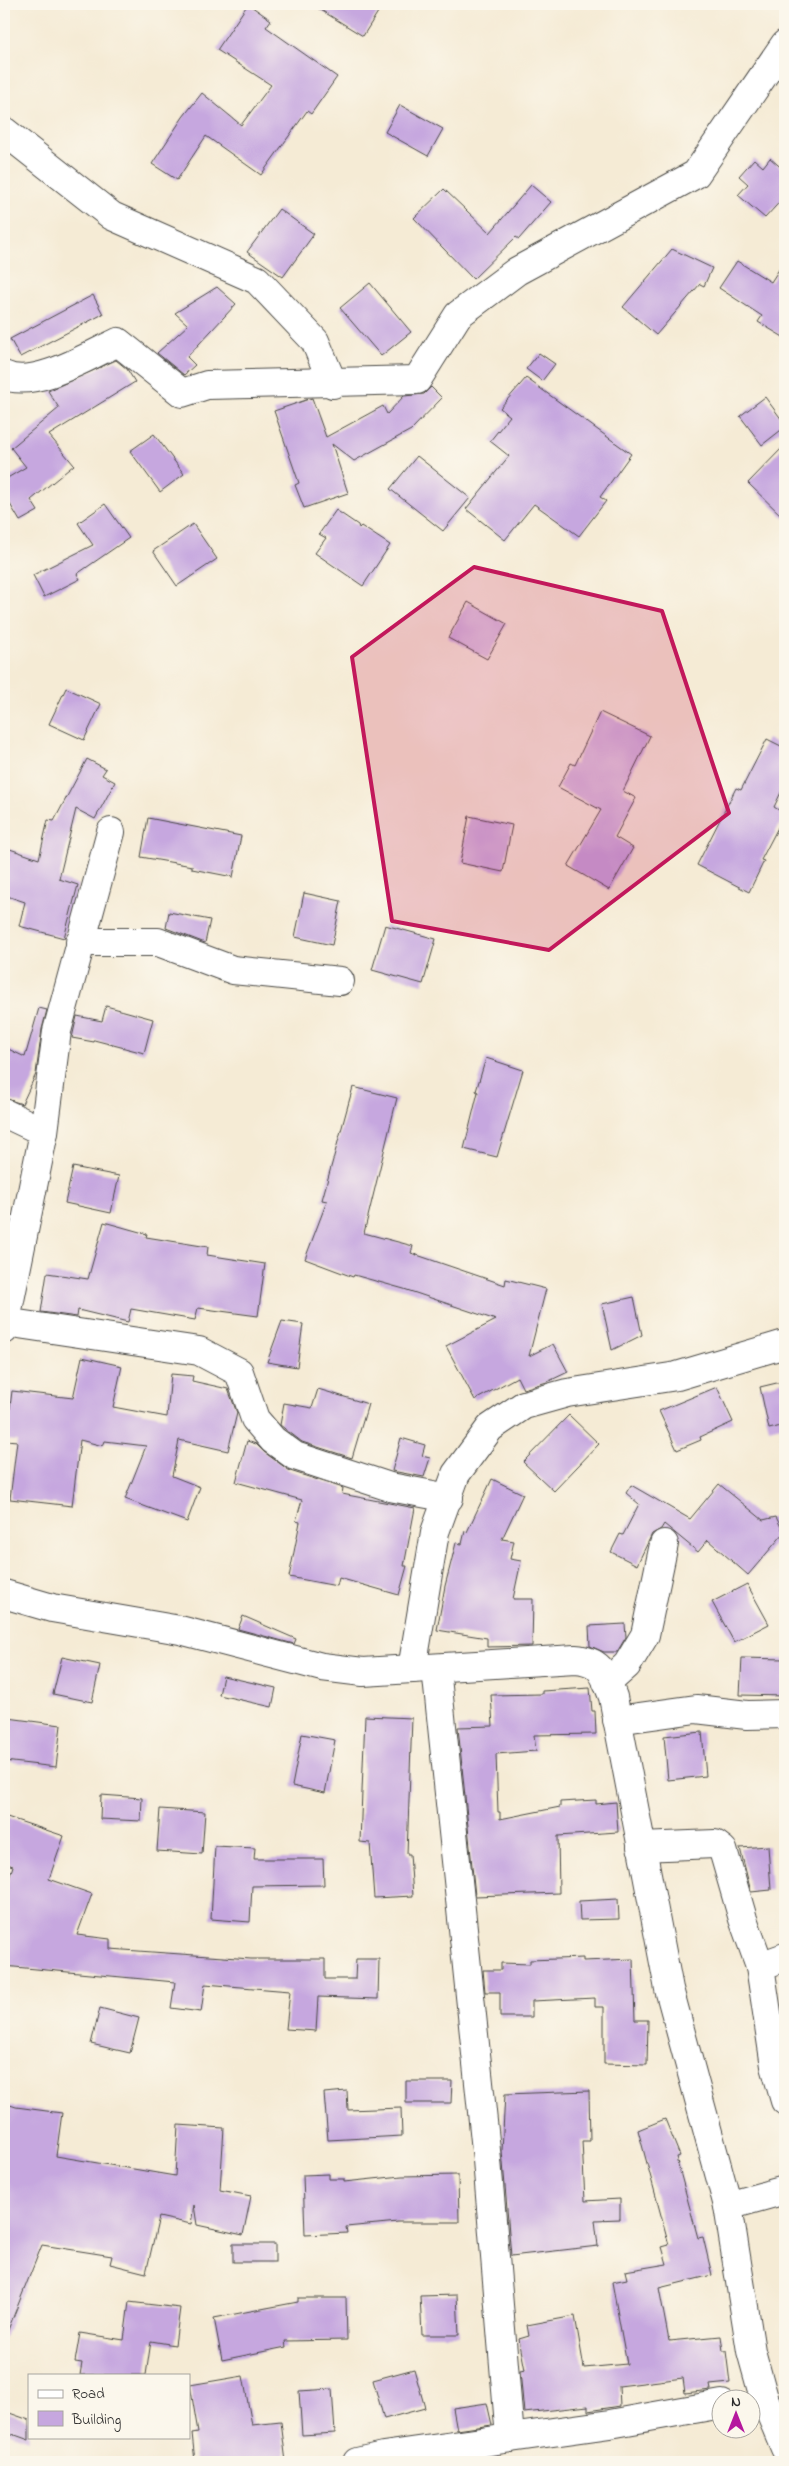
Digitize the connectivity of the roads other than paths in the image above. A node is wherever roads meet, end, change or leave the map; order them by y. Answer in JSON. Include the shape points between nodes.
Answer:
{"nodes":[{"id":1,"x":785,"y":44,"type":"edge"},
{"id":2,"x":4,"y":131,"type":"edge"},
{"id":3,"x":4,"y":375,"type":"edge"},
{"id":4,"x":333,"y":384,"type":"junction"},
{"id":5,"x":111,"y":832,"type":"dead end"},
{"id":6,"x":80,"y":942,"type":"junction"},
{"id":7,"x":340,"y":981,"type":"dead end"},
{"id":8,"x":4,"y":1113,"type":"edge"},
{"id":9,"x":44,"y":1132,"type":"junction"},
{"id":10,"x":5,"y":1326,"type":"edge"},
{"id":11,"x":785,"y":1344,"type":"edge"},
{"id":12,"x":449,"y":1498,"type":"junction"},
{"id":13,"x":664,"y":1544,"type":"dead end"},
{"id":14,"x":4,"y":1594,"type":"edge"},
{"id":15,"x":424,"y":1669,"type":"junction"},
{"id":16,"x":607,"y":1683,"type":"junction"},
{"id":17,"x":785,"y":1714,"type":"edge"},
{"id":18,"x":617,"y":1720,"type":"junction"},
{"id":19,"x":641,"y":1847,"type":"junction"},
{"id":20,"x":773,"y":1962,"type":"edge"},
{"id":21,"x":785,"y":2101,"type":"edge"},
{"id":22,"x":785,"y":2190,"type":"edge"},
{"id":23,"x":728,"y":2206,"type":"junction"},
{"id":24,"x":767,"y":2396,"type":"edge"},
{"id":25,"x":712,"y":2406,"type":"edge"},
{"id":26,"x":510,"y":2438,"type":"junction"},
{"id":27,"x":785,"y":2448,"type":"edge"},
{"id":28,"x":357,"y":2462,"type":"edge"}],
"edges":[{"from":1,"to":4,"type":"street","via":[[696,174],[517,271],[458,314],[417,380]]},
{"from":2,"to":4,"type":"street","via":[[112,216],[257,280],[314,341]]},
{"from":3,"to":4,"type":"street","via":[[12,379],[47,375],[118,342],[182,393],[207,385]]},
{"from":5,"to":6,"type":"street"},
{"from":6,"to":7,"type":"street","via":[[158,942],[232,970]]},
{"from":6,"to":9,"type":"street","via":[[57,1031]]},
{"from":8,"to":9,"type":"street"},
{"from":9,"to":10,"type":"street"},
{"from":10,"to":12,"type":"street","via":[[199,1351],[239,1372],[255,1419],[272,1440],[294,1456],[390,1487]]},
{"from":11,"to":12,"type":"street","via":[[677,1376],[567,1394],[524,1405],[490,1428],[456,1474]]},
{"from":12,"to":15,"type":"street","via":[[435,1532]]},
{"from":13,"to":16,"type":"street","via":[[645,1635],[627,1665]]},
{"from":14,"to":15,"type":"street","via":[[52,1608],[180,1630],[322,1667],[364,1672]]},
{"from":15,"to":16,"type":"street","via":[[585,1660],[596,1664]]},
{"from":15,"to":26,"type":"street","via":[[488,2160]]},
{"from":16,"to":18,"type":"street"},
{"from":17,"to":18,"type":"street","via":[[747,1715],[696,1709]]},
{"from":18,"to":19,"type":"street"},
{"from":19,"to":20,"type":"street","via":[[715,1844],[723,1850],[743,1920]]},
{"from":19,"to":23,"type":"street","via":[[669,1988]]},
{"from":20,"to":21,"type":"street","via":[[776,2066]]},
{"from":22,"to":23,"type":"street"},
{"from":23,"to":24,"type":"street","via":[[751,2352]]},
{"from":24,"to":27,"type":"street"},
{"from":25,"to":26,"type":"street"},
{"from":26,"to":28,"type":"street"}]}
